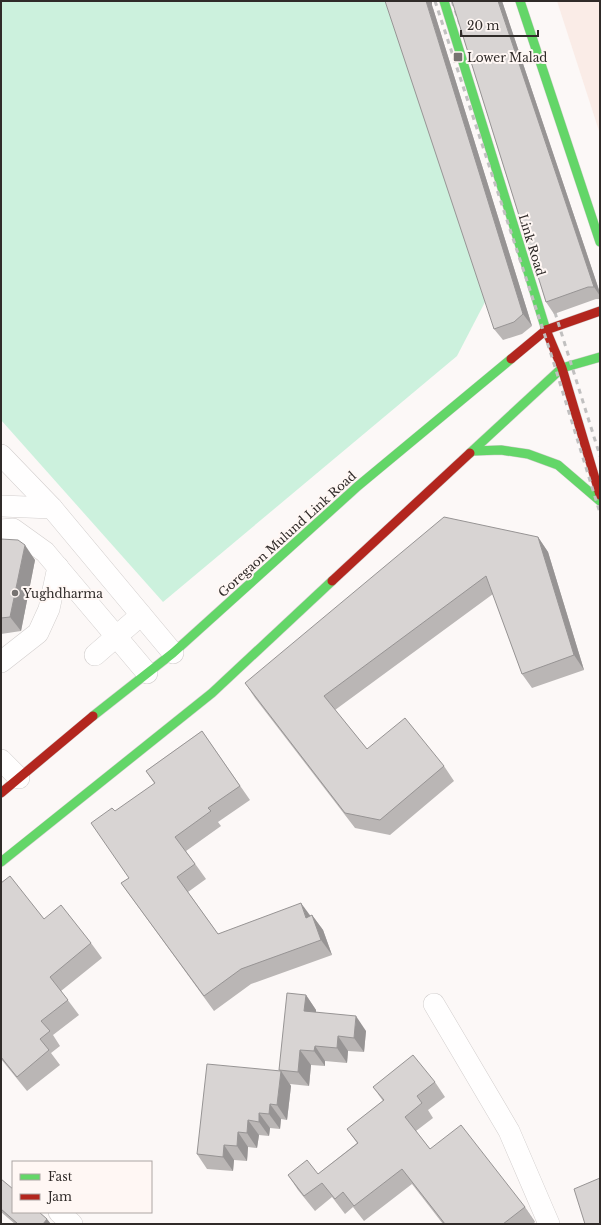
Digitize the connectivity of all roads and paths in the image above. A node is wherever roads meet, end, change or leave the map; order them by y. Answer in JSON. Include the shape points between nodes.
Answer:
{"nodes":[{"id":1,"x":444,"y":1,"type":"edge"},
{"id":2,"x":520,"y":1,"type":"edge"},
{"id":3,"x":600,"y":242,"type":"edge"},
{"id":4,"x":600,"y":311,"type":"edge"},
{"id":5,"x":546,"y":330,"type":"junction"},
{"id":6,"x":600,"y":357,"type":"edge"},
{"id":7,"x":562,"y":368,"type":"junction"},
{"id":8,"x":473,"y":451,"type":"junction"},
{"id":9,"x":1,"y":455,"type":"edge"},
{"id":10,"x":600,"y":495,"type":"edge"},
{"id":11,"x":600,"y":501,"type":"edge"},
{"id":12,"x":1,"y":506,"type":"edge"},
{"id":13,"x":52,"y":508,"type":"junction"},
{"id":14,"x":1,"y":530,"type":"edge"},
{"id":15,"x":67,"y":570,"type":"junction"},
{"id":16,"x":128,"y":626,"type":"junction"},
{"id":17,"x":95,"y":655,"type":"dead end"},
{"id":18,"x":1,"y":662,"type":"edge"},
{"id":19,"x":160,"y":663,"type":"junction"},
{"id":20,"x":1,"y":760,"type":"edge"},
{"id":21,"x":18,"y":778,"type":"junction"},
{"id":22,"x":1,"y":793,"type":"edge"},
{"id":23,"x":1,"y":862,"type":"edge"},
{"id":24,"x":434,"y":1004,"type":"dead end"},
{"id":25,"x":60,"y":1213,"type":"edge"},
{"id":26,"x":72,"y":1224,"type":"edge"},
{"id":27,"x":549,"y":1224,"type":"edge"}],
"edges":[{"from":1,"to":5,"type":"main road","name":"Link Road"},
{"from":2,"to":3,"type":"main road"},
{"from":4,"to":5,"type":"main road","name":"Goregaon Mulund Link Road"},
{"from":5,"to":7,"type":"main road","name":"Link Road"},
{"from":5,"to":19,"type":"main road","name":"Goregaon Mulund Link Road","via":[[358,486]]},
{"from":6,"to":7,"type":"main road"},
{"from":7,"to":8,"type":"main road"},
{"from":7,"to":10,"type":"main road","name":"Link Road"},
{"from":8,"to":11,"type":"main road","via":[[501,450],[528,454],[558,465]]},
{"from":8,"to":23,"type":"main road","via":[[212,693]]},
{"from":9,"to":13,"type":"street"},
{"from":12,"to":13,"type":"street"},
{"from":13,"to":16,"type":"street"},
{"from":14,"to":15,"type":"street","via":[[13,529]]},
{"from":15,"to":16,"type":"street"},
{"from":15,"to":18,"type":"street","via":[[38,633]]},
{"from":16,"to":17,"type":"street"},
{"from":16,"to":19,"type":"street"},
{"from":16,"to":19,"type":"street"},
{"from":19,"to":21,"type":"main road","name":"Goregaon Mulund Link Road"},
{"from":20,"to":21,"type":"street"},
{"from":21,"to":22,"type":"main road","name":"Goregaon Mulund Link Road"},
{"from":24,"to":27,"type":"street","via":[[509,1131]]},
{"from":25,"to":26,"type":"street"}]}
